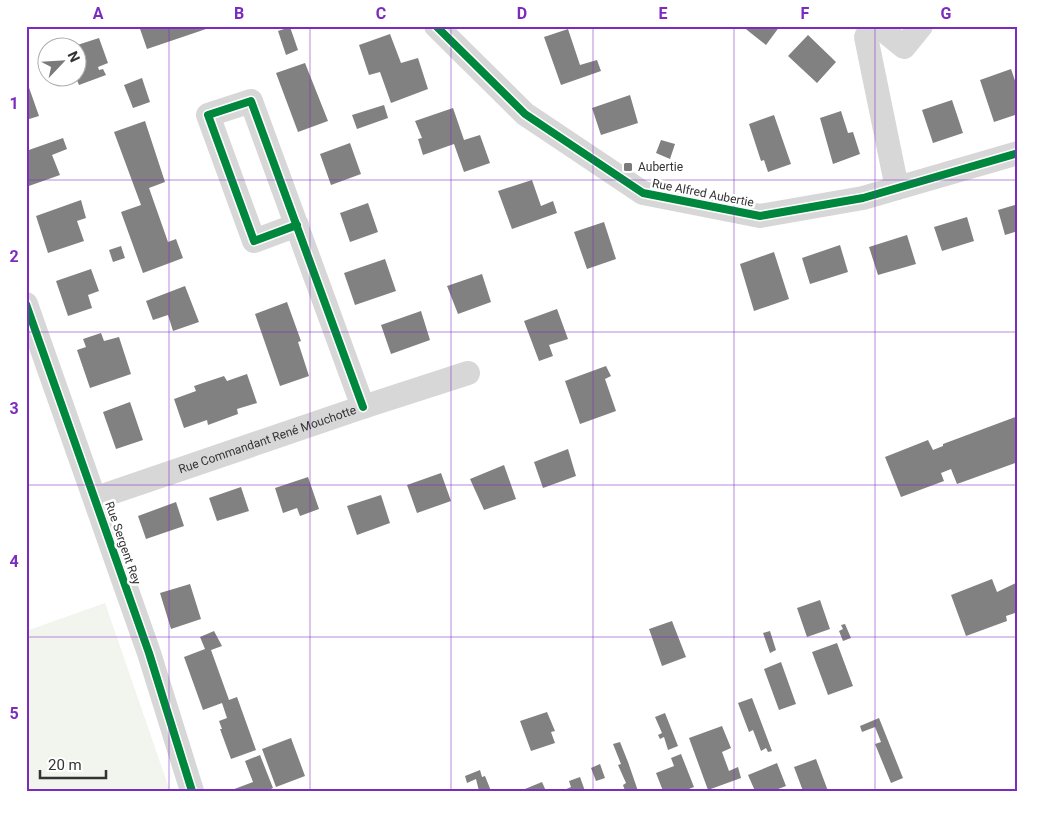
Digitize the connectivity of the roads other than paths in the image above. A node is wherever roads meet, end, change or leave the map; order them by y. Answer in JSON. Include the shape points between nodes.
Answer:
{"nodes":[{"id":1,"x":436,"y":26,"type":"edge"},
{"id":2,"x":872,"y":26,"type":"edge"},
{"id":3,"x":878,"y":26,"type":"edge"},
{"id":4,"x":921,"y":26,"type":"edge"},
{"id":5,"x":1018,"y":153,"type":"edge"},
{"id":6,"x":897,"y":188,"type":"junction"},
{"id":7,"x":297,"y":225,"type":"junction"},
{"id":8,"x":26,"y":304,"type":"edge"},
{"id":9,"x":468,"y":374,"type":"dead end"},
{"id":10,"x":363,"y":407,"type":"junction"},
{"id":11,"x":96,"y":498,"type":"junction"},
{"id":12,"x":192,"y":791,"type":"edge"}],
"edges":[{"from":1,"to":6,"type":"street","name":"Rue Alfred Aubertie","via":[[524,114],[643,193],[760,216],[863,198]]},
{"from":2,"to":6,"type":"street","via":[[866,37]]},
{"from":3,"to":4,"type":"street","via":[[904,48]]},
{"from":5,"to":6,"type":"street","name":"Rue Alfred Aubertie"},
{"from":7,"to":7,"type":"street","via":[[254,241],[208,115],[251,101]]},
{"from":7,"to":10,"type":"street"},
{"from":8,"to":11,"type":"street","name":"Rue Sergent Rey"},
{"from":9,"to":10,"type":"street","name":"Rue Commandant René Mouchotte"},
{"from":10,"to":11,"type":"street","name":"Rue Commandant René Mouchotte"},
{"from":11,"to":12,"type":"street","name":"Rue Sergent Rey"}]}
